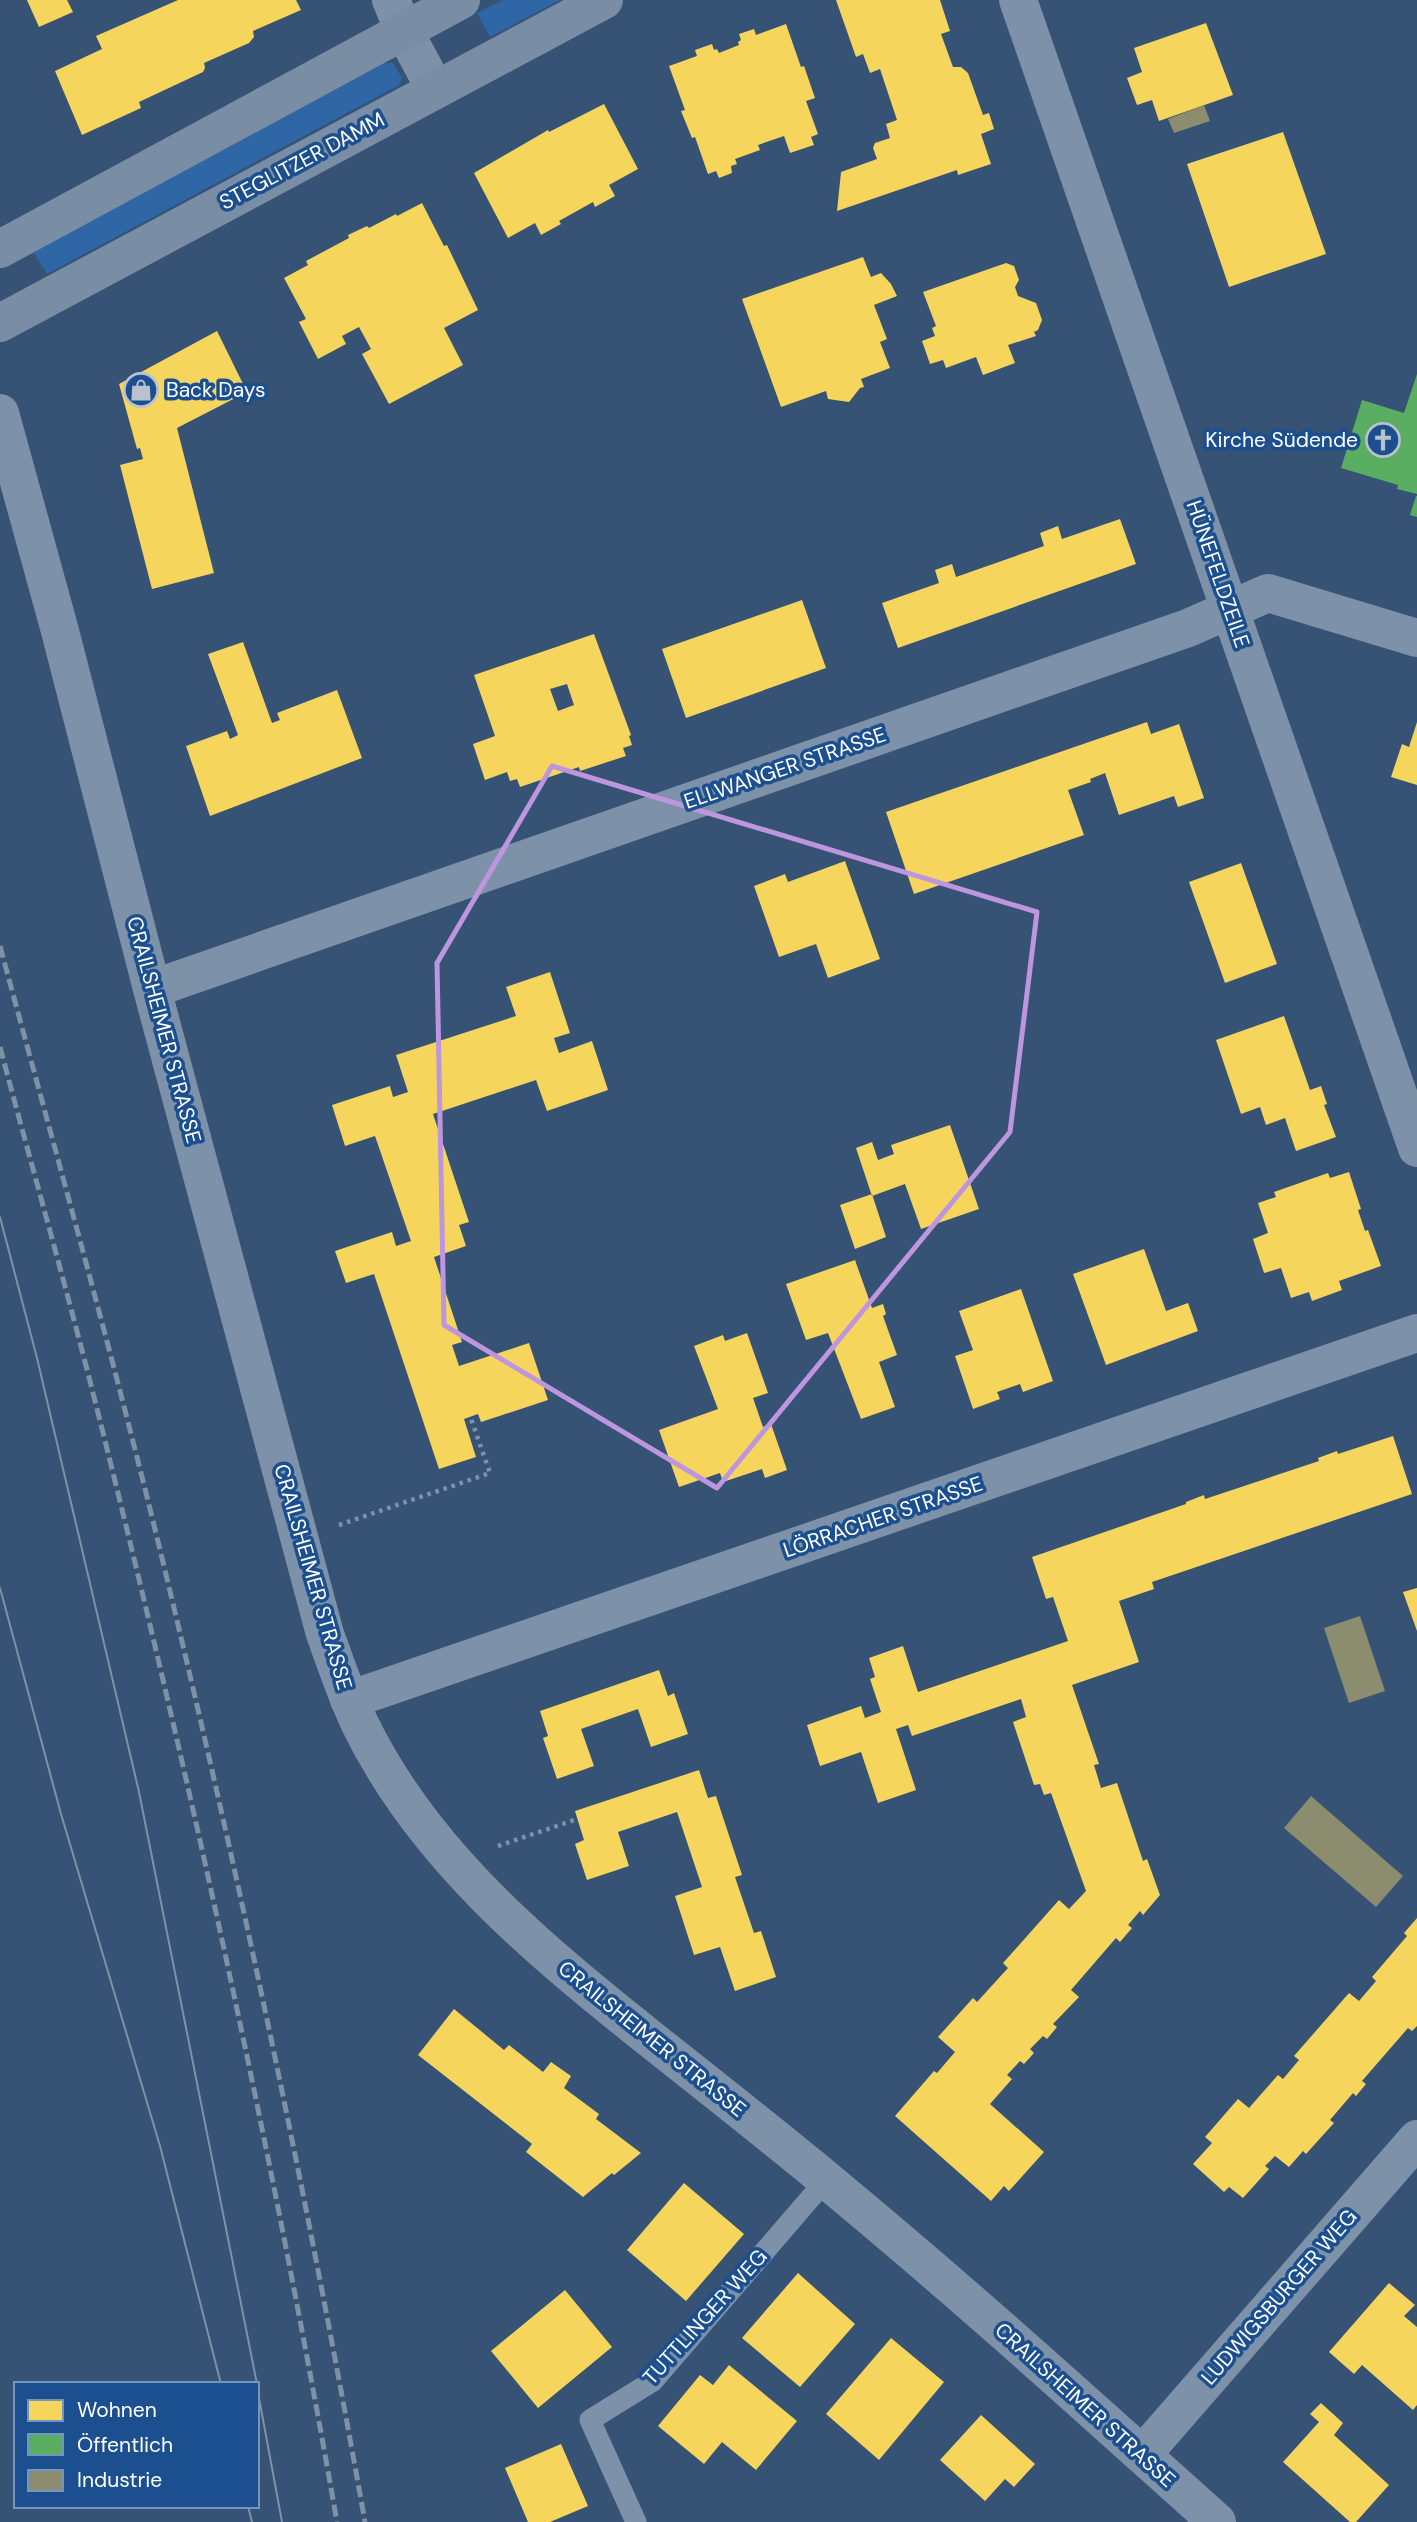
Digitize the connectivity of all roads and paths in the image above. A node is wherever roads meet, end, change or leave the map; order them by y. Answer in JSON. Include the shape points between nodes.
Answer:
{"nodes":[{"id":1,"x":461,"y":0,"type":"edge"},
{"id":2,"x":604,"y":0,"type":"edge"},
{"id":3,"x":1018,"y":0,"type":"edge"},
{"id":4,"x":398,"y":15,"type":"edge"},
{"id":5,"x":435,"y":89,"type":"junction"},
{"id":6,"x":0,"y":249,"type":"edge"},
{"id":7,"x":0,"y":323,"type":"edge"},
{"id":8,"x":0,"y":413,"type":"edge"},
{"id":9,"x":1230,"y":610,"type":"junction"},
{"id":10,"x":1417,"y":638,"type":"edge"},
{"id":11,"x":152,"y":989,"type":"junction"},
{"id":12,"x":1417,"y":1148,"type":"edge"},
{"id":13,"x":1417,"y":1333,"type":"edge"},
{"id":14,"x":470,"y":1416,"type":"dead end"},
{"id":15,"x":333,"y":1527,"type":"dead end"},
{"id":16,"x":349,"y":1700,"type":"junction"},
{"id":17,"x":577,"y":1819,"type":"dead end"},
{"id":18,"x":498,"y":1846,"type":"dead end"},
{"id":19,"x":1417,"y":2139,"type":"edge"},
{"id":20,"x":826,"y":2179,"type":"junction"},
{"id":21,"x":1142,"y":2455,"type":"junction"},
{"id":22,"x":636,"y":2522,"type":"edge"},
{"id":23,"x":1217,"y":2522,"type":"edge"}],
"edges":[{"from":1,"to":4,"type":"main road"},
{"from":2,"to":5,"type":"main road","name":"STEGLITZER DAMM"},
{"from":3,"to":9,"type":"street","name":"HÜNEFELDZEILE"},
{"from":4,"to":5,"type":"street"},
{"from":4,"to":6,"type":"main road"},
{"from":5,"to":7,"type":"main road","name":"STEGLITZER DAMM"},
{"from":8,"to":11,"type":"street","name":"CRAILSHEIMER STRASSE"},
{"from":9,"to":10,"type":"street","name":"ELLWANGER STRASSE","via":[[1268,593]]},
{"from":9,"to":11,"type":"street","name":"ELLWANGER STRASSE"},
{"from":9,"to":12,"type":"street","name":"HÜNEFELDZEILE"},
{"from":11,"to":16,"type":"street","name":"CRAILSHEIMER STRASSE","via":[[325,1634]]},
{"from":13,"to":16,"type":"street","name":"LÖRRACHER STRASSE"},
{"from":14,"to":15,"type":"path","via":[[490,1473]]},
{"from":16,"to":20,"type":"street","name":"CRAILSHEIMER STRASSE","via":[[387,1772],[438,1844],[497,1908],[559,1966]]},
{"from":17,"to":18,"type":"path"},
{"from":19,"to":21,"type":"street","name":"LUDWIGSBURGER WEG"},
{"from":20,"to":21,"type":"street","name":"CRAILSHEIMER STRASSE"},
{"from":20,"to":22,"type":"lane","name":"TUTTLINGER WEG","via":[[653,2381],[590,2420]]},
{"from":21,"to":23,"type":"street","name":"CRAILSHEIMER STRASSE"}]}
